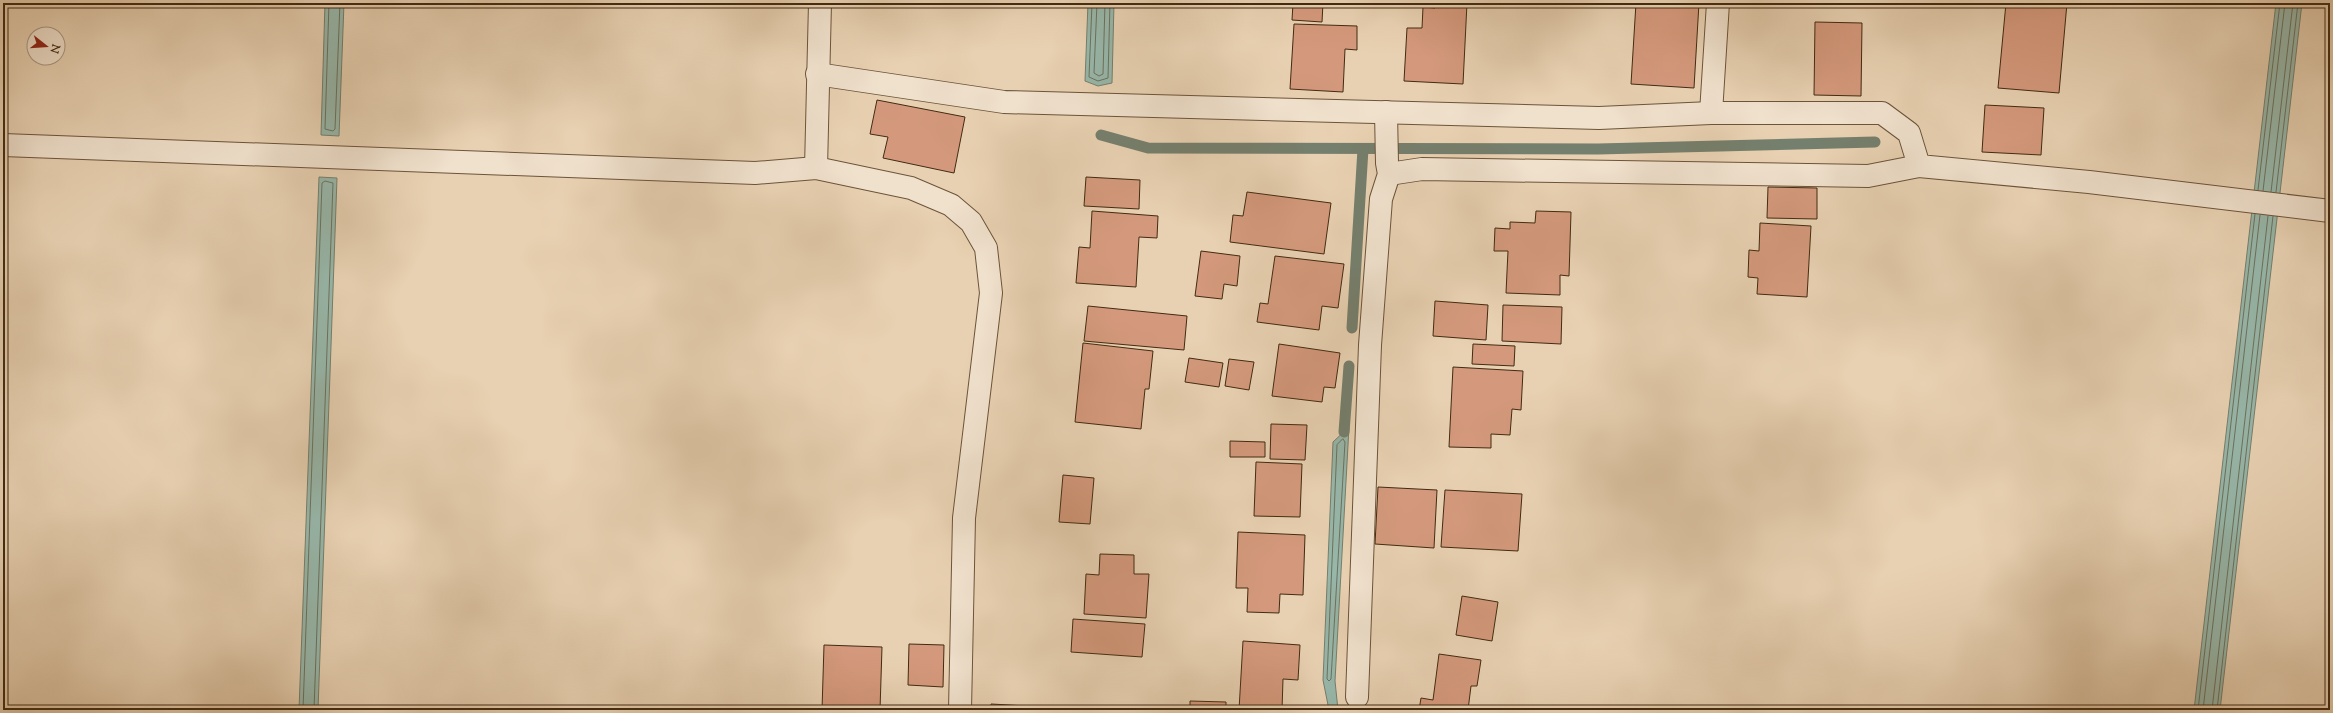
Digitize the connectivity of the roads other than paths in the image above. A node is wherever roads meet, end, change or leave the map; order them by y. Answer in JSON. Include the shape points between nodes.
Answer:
{"nodes":[{"id":1,"x":820,"y":3,"type":"edge"},
{"id":2,"x":1718,"y":3,"type":"edge"},
{"id":3,"x":817,"y":74,"type":"junction"},
{"id":4,"x":1711,"y":113,"type":"junction"},
{"id":5,"x":1386,"y":123,"type":"junction"},
{"id":6,"x":3,"y":145,"type":"edge"},
{"id":7,"x":1918,"y":166,"type":"junction"},
{"id":8,"x":816,"y":168,"type":"junction"},
{"id":9,"x":1388,"y":168,"type":"junction"},
{"id":10,"x":2330,"y":210,"type":"edge"},
{"id":11,"x":1357,"y":696,"type":"dead end"},
{"id":12,"x":960,"y":710,"type":"edge"}],
"edges":[{"from":1,"to":3,"type":"street"},
{"from":2,"to":4,"type":"street"},
{"from":3,"to":5,"type":"street","via":[[1004,102]]},
{"from":3,"to":8,"type":"street"},
{"from":4,"to":5,"type":"street"},
{"from":4,"to":7,"type":"street","via":[[1882,113],[1909,133]]},
{"from":5,"to":9,"type":"street"},
{"from":6,"to":8,"type":"street","via":[[755,173]]},
{"from":7,"to":9,"type":"street","via":[[1868,176]]},
{"from":7,"to":10,"type":"street","via":[[2089,182]]},
{"from":8,"to":12,"type":"street","via":[[911,188],[950,205],[971,222],[986,248],[991,293],[964,518]]},
{"from":9,"to":11,"type":"street","via":[[1381,199],[1370,345]]}]}
